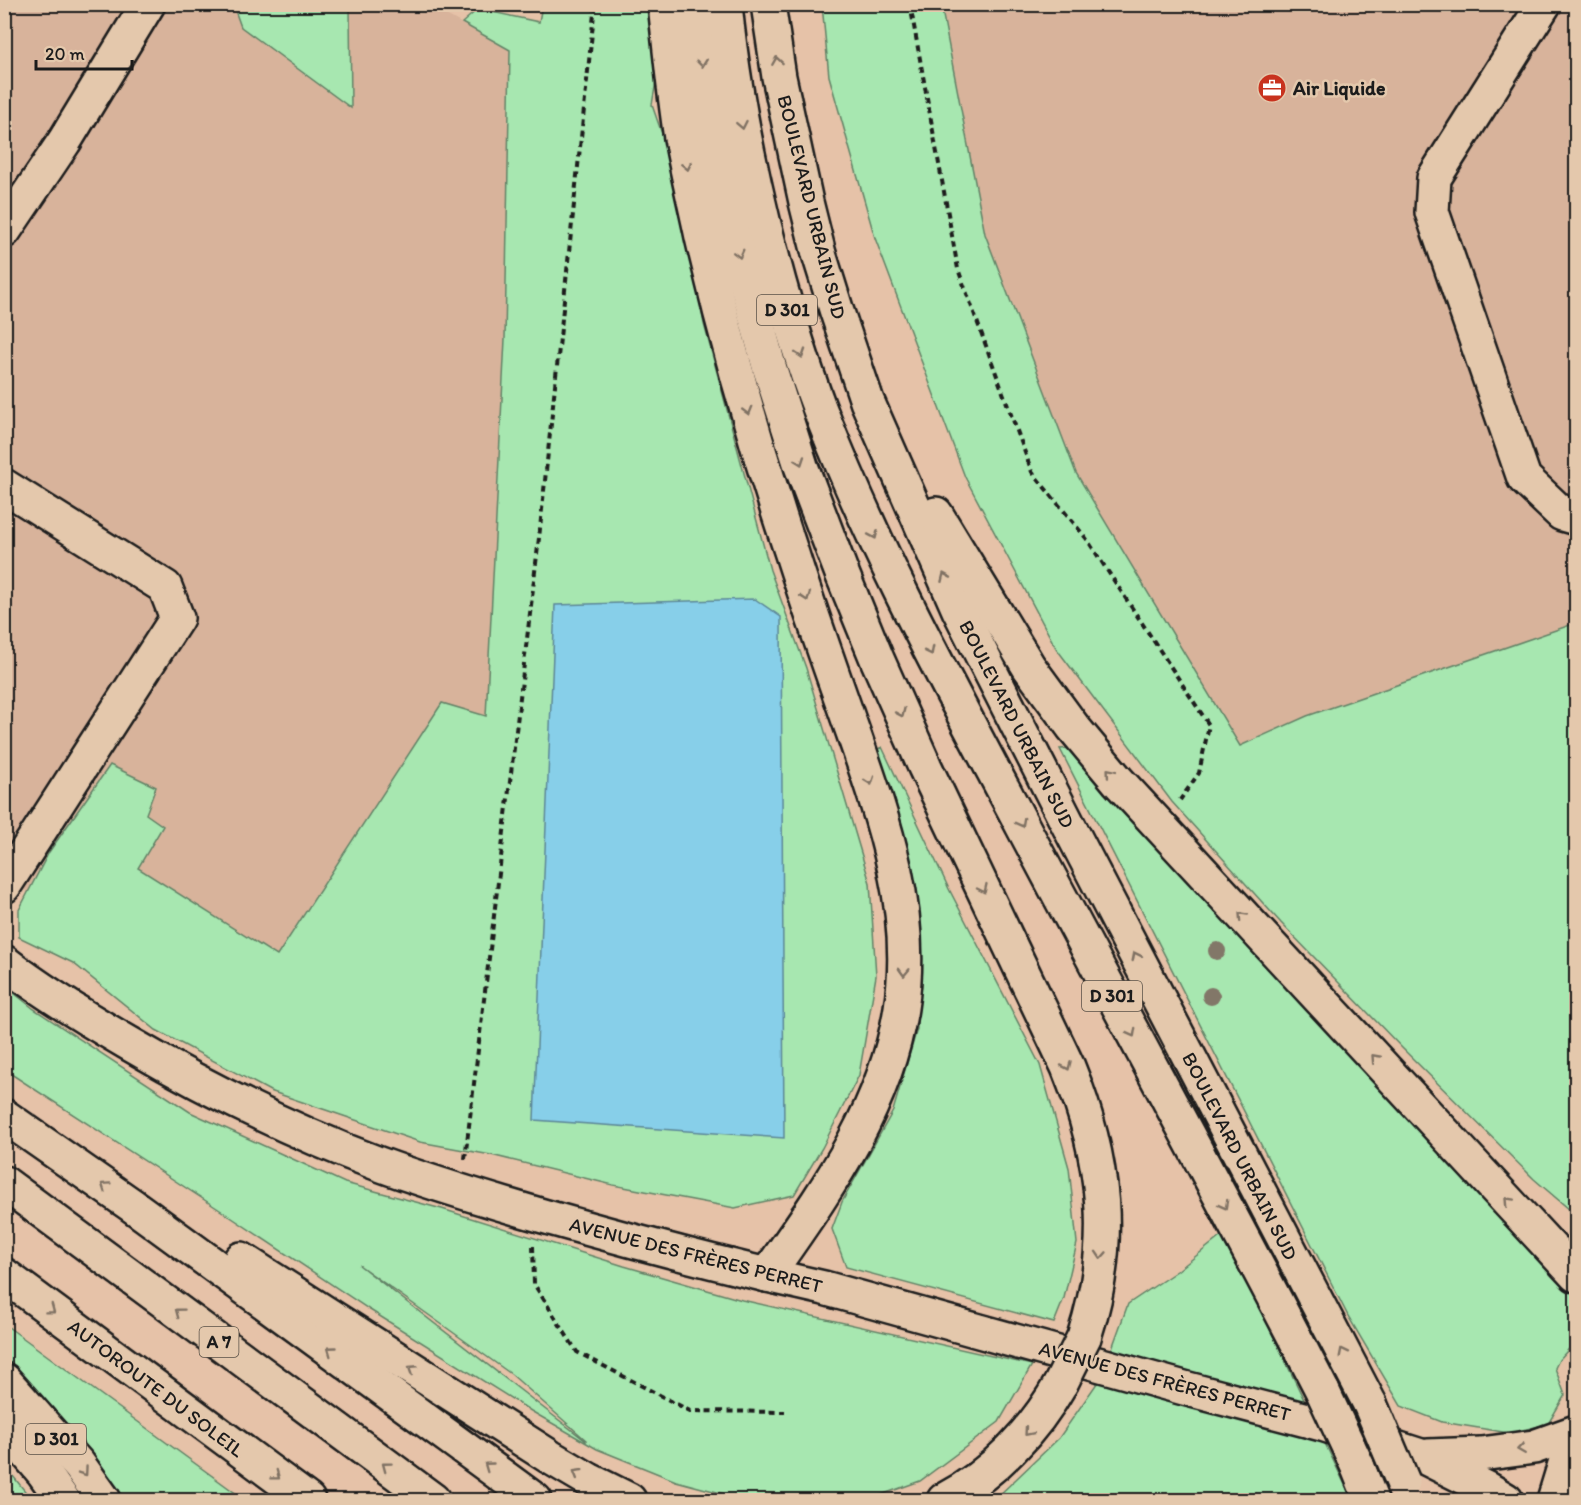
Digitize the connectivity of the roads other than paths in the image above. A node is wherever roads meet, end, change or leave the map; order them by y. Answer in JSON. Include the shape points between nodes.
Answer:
{"nodes":[{"id":1,"x":148,"y":4,"type":"edge"},
{"id":2,"x":665,"y":4,"type":"edge"},
{"id":3,"x":696,"y":4,"type":"edge"},
{"id":4,"x":725,"y":4,"type":"edge"},
{"id":5,"x":768,"y":4,"type":"edge"},
{"id":6,"x":1544,"y":4,"type":"edge"},
{"id":7,"x":4,"y":231,"type":"edge"},
{"id":8,"x":867,"y":401,"type":"junction"},
{"id":9,"x":4,"y":486,"type":"edge"},
{"id":10,"x":1576,"y":518,"type":"edge"},
{"id":11,"x":4,"y":886,"type":"edge"},
{"id":12,"x":4,"y":963,"type":"edge"},
{"id":13,"x":4,"y":1116,"type":"edge"},
{"id":14,"x":4,"y":1183,"type":"edge"},
{"id":15,"x":133,"y":1206,"type":"junction"},
{"id":16,"x":1539,"y":1234,"type":"junction"},
{"id":17,"x":1576,"y":1254,"type":"edge"},
{"id":18,"x":4,"y":1275,"type":"edge"},
{"id":19,"x":767,"y":1275,"type":"junction"},
{"id":20,"x":1576,"y":1275,"type":"edge"},
{"id":21,"x":4,"y":1380,"type":"edge"},
{"id":22,"x":4,"y":1426,"type":"edge"},
{"id":23,"x":1576,"y":1432,"type":"edge"},
{"id":24,"x":1576,"y":1443,"type":"edge"},
{"id":25,"x":1424,"y":1457,"type":"junction"},
{"id":26,"x":1406,"y":1491,"type":"edge"},
{"id":27,"x":63,"y":1500,"type":"edge"},
{"id":28,"x":104,"y":1500,"type":"edge"},
{"id":29,"x":308,"y":1500,"type":"edge"},
{"id":30,"x":433,"y":1500,"type":"edge"},
{"id":31,"x":535,"y":1500,"type":"edge"},
{"id":32,"x":628,"y":1500,"type":"edge"},
{"id":33,"x":944,"y":1500,"type":"edge"},
{"id":34,"x":1371,"y":1500,"type":"edge"},
{"id":35,"x":1506,"y":1500,"type":"edge"},
{"id":36,"x":1554,"y":1500,"type":"edge"}],
"edges":[{"from":1,"to":7,"type":"main road"},
{"from":2,"to":19,"type":"main road","one_way":true,"via":[[682,141],[728,344],[792,555],[880,812],[901,897],[902,1005],[890,1059],[847,1156]]},
{"from":3,"to":33,"type":"main road","one_way":true,"bridge":true,"via":[[704,83],[721,180],[769,366],[801,466],[877,659],[1068,1067],[1090,1129],[1100,1179],[1100,1274],[1084,1337],[1033,1426],[975,1481]]},
{"from":4,"to":34,"type":"main road","number":"D 301","one_way":true,"bridge":true,"via":[[741,120],[770,251],[805,368],[849,478],[947,683],[1323,1392]]},
{"from":8,"to":5,"type":"main road","name":"BOULEVARD URBAIN SUD","number":"D 301","one_way":true,"via":[[809,213],[779,77]]},
{"from":6,"to":10,"type":"main road","via":[[1434,178],[1432,212],[1524,478],[1562,514]]},
{"from":16,"to":8,"type":"main road","one_way":true,"via":[[1161,828],[1073,727],[1029,667]]},
{"from":26,"to":8,"type":"main road","name":"BOULEVARD URBAIN SUD","number":"D 301","one_way":true,"bridge":true,"via":[[1370,1404],[959,610]]},
{"from":9,"to":11,"type":"main road","via":[[165,587],[177,618]]},
{"from":12,"to":19,"type":"main road","name":"AVENUE DES FRÈRES PERRET","via":[[90,1021],[174,1070],[298,1131],[359,1156],[460,1192]]},
{"from":15,"to":13,"type":"main road","one_way":true},
{"from":30,"to":14,"type":"main road","number":"A 7","one_way":true},
{"from":31,"to":15,"type":"main road","one_way":true},
{"from":32,"to":15,"type":"main road","one_way":true,"via":[[550,1457],[178,1219]]},
{"from":16,"to":17,"type":"main road"},
{"from":16,"to":20,"type":"main road"},
{"from":18,"to":29,"type":"main road","name":"AUTOROUTE DU SOLEIL","one_way":true},
{"from":19,"to":25,"type":"main road","name":"AVENUE DES FRÈRES PERRET","via":[[1322,1424]]},
{"from":21,"to":28,"type":"main road","number":"D 301","one_way":true,"via":[[79,1465]]},
{"from":22,"to":27,"type":"main road"},
{"from":23,"to":25,"type":"main road","one_way":true,"via":[[1534,1447]]},
{"from":24,"to":36,"type":"main road"},
{"from":25,"to":35,"type":"main road"}]}
